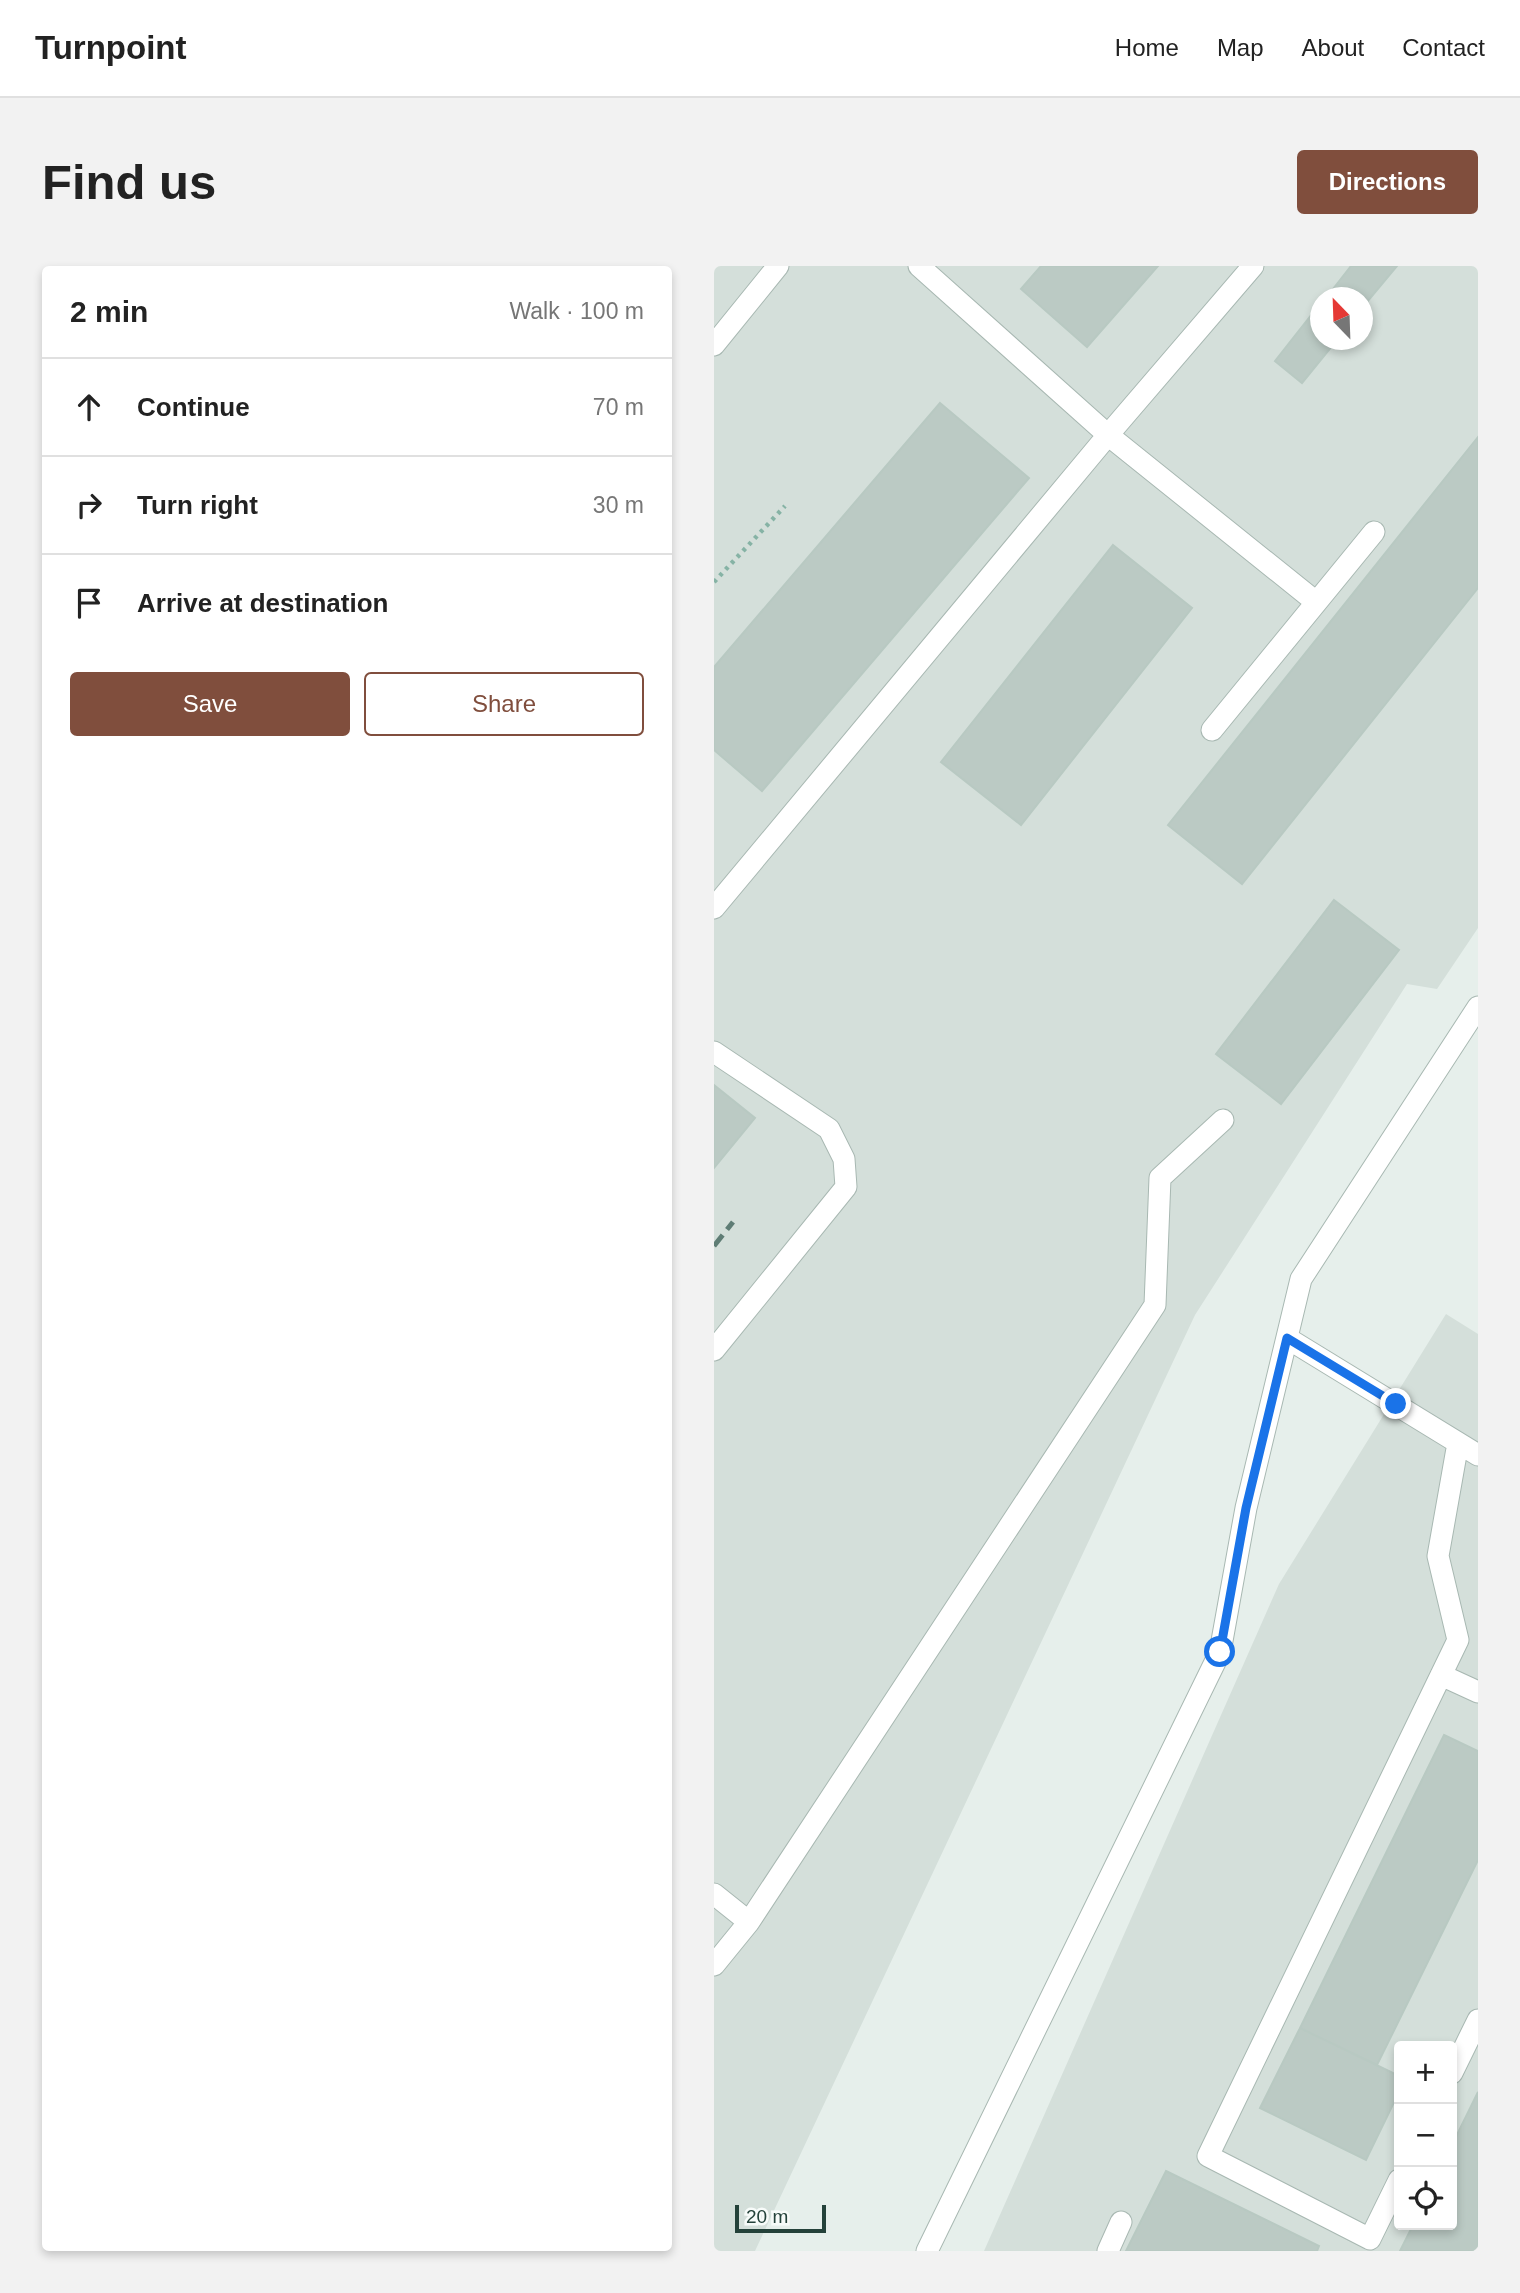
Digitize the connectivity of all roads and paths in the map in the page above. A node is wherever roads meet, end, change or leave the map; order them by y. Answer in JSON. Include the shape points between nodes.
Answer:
{"nodes":[{"id":1,"x":778,"y":266,"type":"edge"},
{"id":2,"x":919,"y":266,"type":"edge"},
{"id":3,"x":1253,"y":266,"type":"edge"},
{"id":4,"x":714,"y":345,"type":"edge"},
{"id":5,"x":1108,"y":435,"type":"junction"},
{"id":6,"x":785,"y":506,"type":"dead end"},
{"id":7,"x":1374,"y":532,"type":"dead end"},
{"id":8,"x":714,"y":582,"type":"edge"},
{"id":9,"x":1316,"y":602,"type":"junction"},
{"id":10,"x":1212,"y":730,"type":"dead end"},
{"id":11,"x":714,"y":908,"type":"edge"},
{"id":12,"x":1478,"y":1007,"type":"edge"},
{"id":13,"x":714,"y":1052,"type":"edge"},
{"id":14,"x":1223,"y":1120,"type":"dead end"},
{"id":15,"x":1287,"y":1338,"type":"junction"},
{"id":16,"x":714,"y":1350,"type":"edge"},
{"id":17,"x":1458,"y":1443,"type":"junction"},
{"id":18,"x":1478,"y":1455,"type":"edge"},
{"id":19,"x":1441,"y":1675,"type":"junction"},
{"id":20,"x":1478,"y":1692,"type":"edge"},
{"id":21,"x":714,"y":1894,"type":"edge"},
{"id":22,"x":750,"y":1922,"type":"junction"},
{"id":23,"x":714,"y":1965,"type":"edge"},
{"id":24,"x":1478,"y":2020,"type":"edge"},
{"id":25,"x":1457,"y":2063,"type":"edge"},
{"id":26,"x":1394,"y":2190,"type":"edge"},
{"id":27,"x":1121,"y":2222,"type":"dead end"},
{"id":28,"x":927,"y":2251,"type":"edge"},
{"id":29,"x":1108,"y":2251,"type":"edge"}],
"edges":[{"from":1,"to":4,"type":"lane"},
{"from":2,"to":5,"type":"lane"},
{"from":3,"to":5,"type":"lane"},
{"from":5,"to":9,"type":"lane"},
{"from":5,"to":11,"type":"lane"},
{"from":6,"to":8,"type":"path"},
{"from":7,"to":9,"type":"lane"},
{"from":9,"to":10,"type":"lane"},
{"from":12,"to":15,"type":"lane","via":[[1301,1279]]},
{"from":13,"to":16,"type":"lane","via":[[829,1129],[844,1159],[846,1187]]},
{"from":14,"to":22,"type":"lane","via":[[1160,1178],[1155,1305]]},
{"from":15,"to":17,"type":"lane"},
{"from":15,"to":28,"type":"lane","via":[[1246,1508],[1220,1652]]},
{"from":17,"to":18,"type":"lane"},
{"from":17,"to":19,"type":"lane","via":[[1438,1556],[1458,1640]]},
{"from":19,"to":20,"type":"lane"},
{"from":19,"to":26,"type":"lane","via":[[1208,2157],[1370,2239]]},
{"from":21,"to":22,"type":"lane"},
{"from":22,"to":23,"type":"lane"},
{"from":24,"to":25,"type":"lane"},
{"from":27,"to":29,"type":"lane"}]}
